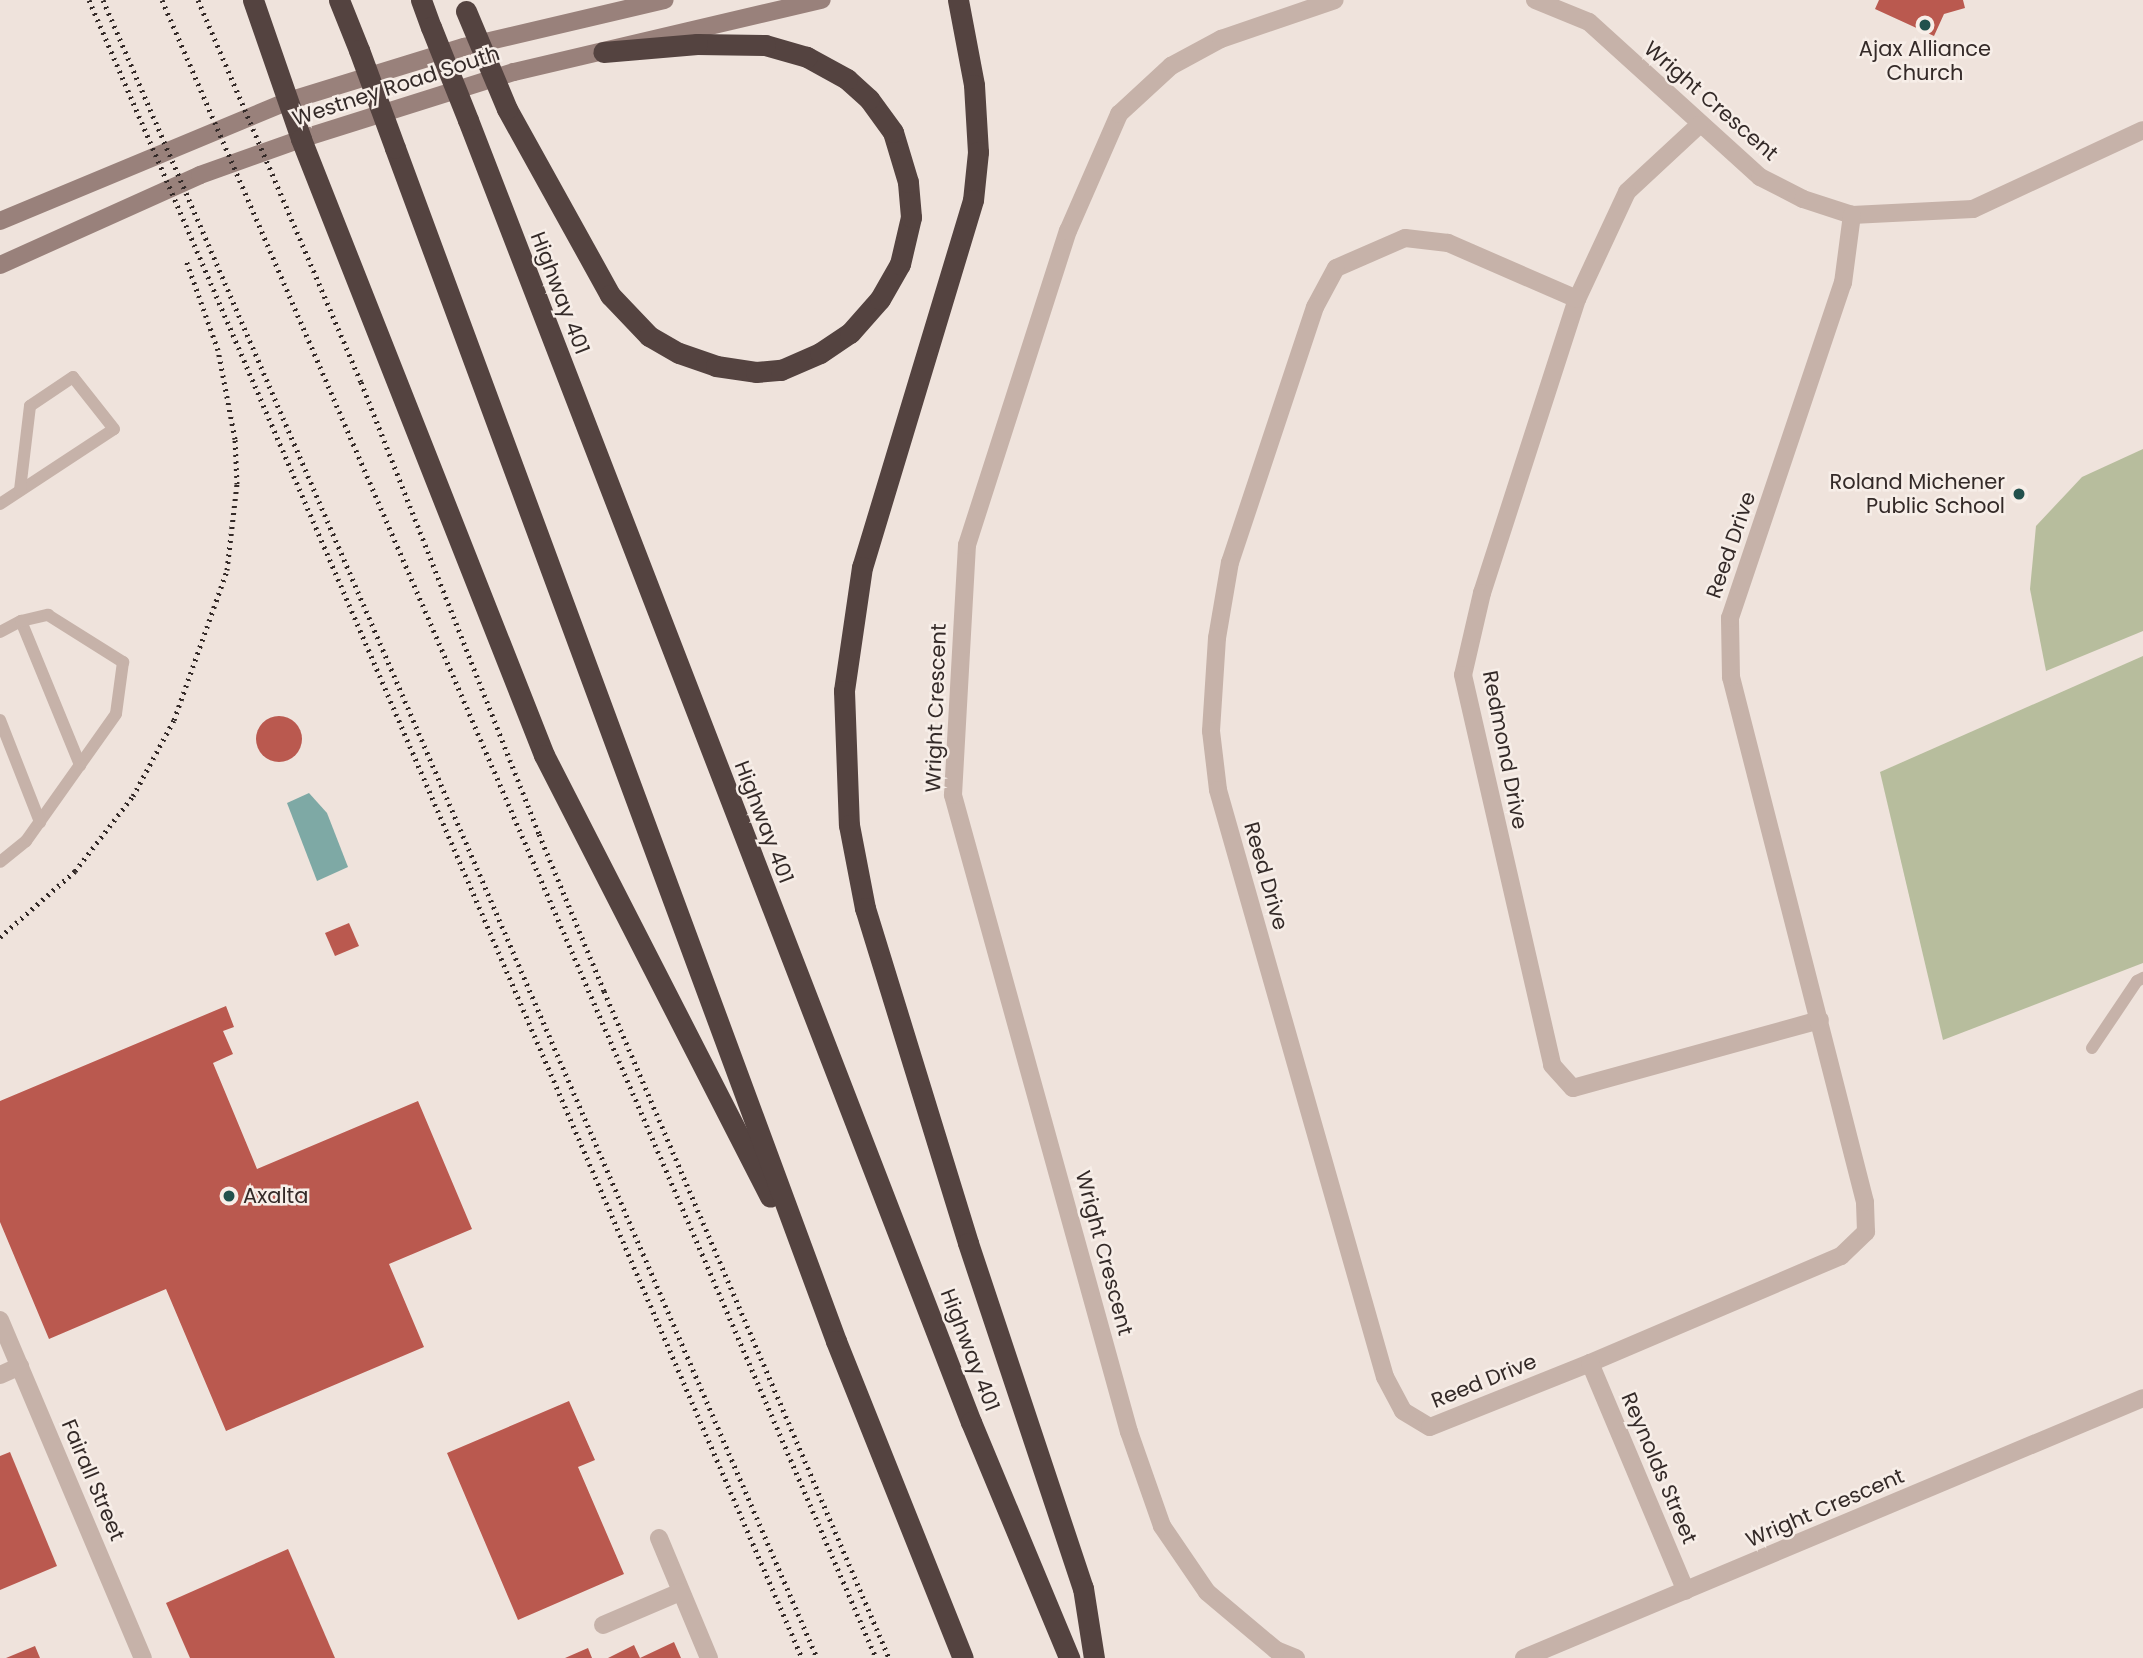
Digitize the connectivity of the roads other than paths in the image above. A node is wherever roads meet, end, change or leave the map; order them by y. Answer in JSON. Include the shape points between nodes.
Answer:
{"nodes":[{"id":1,"x":253,"y":0,"type":"edge"},
{"id":2,"x":339,"y":0,"type":"edge"},
{"id":3,"x":421,"y":0,"type":"edge"},
{"id":4,"x":665,"y":0,"type":"edge"},
{"id":5,"x":822,"y":0,"type":"edge"},
{"id":6,"x":957,"y":0,"type":"edge"},
{"id":7,"x":1335,"y":0,"type":"edge"},
{"id":8,"x":1535,"y":0,"type":"edge"},
{"id":9,"x":463,"y":5,"type":"edge"},
{"id":10,"x":603,"y":52,"type":"junction"},
{"id":11,"x":288,"y":101,"type":"junction"},
{"id":12,"x":1699,"y":125,"type":"junction"},
{"id":13,"x":2143,"y":130,"type":"edge"},
{"id":14,"x":301,"y":139,"type":"junction"},
{"id":15,"x":1852,"y":215,"type":"junction"},
{"id":16,"x":0,"y":221,"type":"edge"},
{"id":17,"x":0,"y":265,"type":"edge"},
{"id":18,"x":1577,"y":299,"type":"junction"},
{"id":19,"x":20,"y":490,"type":"junction"},
{"id":20,"x":0,"y":504,"type":"edge"},
{"id":21,"x":21,"y":621,"type":"junction"},
{"id":22,"x":0,"y":632,"type":"edge"},
{"id":23,"x":0,"y":720,"type":"edge"},
{"id":24,"x":80,"y":765,"type":"junction"},
{"id":25,"x":40,"y":822,"type":"junction"},
{"id":26,"x":0,"y":862,"type":"edge"},
{"id":27,"x":2143,"y":978,"type":"edge"},
{"id":28,"x":1820,"y":1020,"type":"junction"},
{"id":29,"x":2092,"y":1048,"type":"dead end"},
{"id":30,"x":0,"y":1320,"type":"edge"},
{"id":31,"x":836,"y":1341,"type":"junction"},
{"id":32,"x":1590,"y":1363,"type":"junction"},
{"id":33,"x":20,"y":1366,"type":"junction"},
{"id":34,"x":0,"y":1375,"type":"edge"},
{"id":35,"x":2143,"y":1398,"type":"edge"},
{"id":36,"x":659,"y":1538,"type":"dead end"},
{"id":37,"x":1686,"y":1591,"type":"junction"},
{"id":38,"x":680,"y":1592,"type":"junction"},
{"id":39,"x":603,"y":1625,"type":"dead end"},
{"id":40,"x":1274,"y":1654,"type":"edge"},
{"id":41,"x":143,"y":1658,"type":"edge"},
{"id":42,"x":709,"y":1658,"type":"edge"},
{"id":43,"x":963,"y":1658,"type":"edge"},
{"id":44,"x":1069,"y":1658,"type":"edge"},
{"id":45,"x":1094,"y":1658,"type":"edge"},
{"id":46,"x":1296,"y":1658,"type":"edge"},
{"id":47,"x":1524,"y":1658,"type":"edge"}],
"edges":[{"from":1,"to":11,"type":"highway"},
{"from":2,"to":31,"type":"highway","bridge":true},
{"from":3,"to":44,"type":"highway","name":"Highway 401","bridge":true,"via":[[971,1422]]},
{"from":4,"to":11,"type":"main road","name":"Westney Road South","via":[[464,47]]},
{"from":5,"to":10,"type":"main road","name":"Westney Road South"},
{"from":6,"to":45,"type":"highway","via":[[974,85],[978,152],[973,200],[862,568],[844,691],[849,825],[869,920],[968,1243],[1083,1588]]},
{"from":7,"to":40,"type":"street","name":"Wright Crescent","via":[[1221,39],[1171,66],[1119,114],[1068,230],[967,545],[953,795],[1129,1432],[1162,1526],[1207,1591]]},
{"from":8,"to":12,"type":"street","name":"Wright Crescent","via":[[1589,22]]},
{"from":9,"to":10,"type":"highway","bridge":true,"via":[[507,109],[610,295],[649,336],[716,366],[756,372],[781,370],[850,333],[880,299],[900,264],[911,217],[908,182],[893,132],[869,99],[847,79],[807,57],[765,45],[697,44]]},
{"from":10,"to":14,"type":"main road","name":"Westney Road South","via":[[514,72]]},
{"from":11,"to":14,"type":"highway"},
{"from":11,"to":16,"type":"main road","name":"Westney Road South"},
{"from":12,"to":15,"type":"street","name":"Wright Crescent","via":[[1760,177],[1802,199]]},
{"from":12,"to":18,"type":"street","name":"Redmond Drive","via":[[1627,192]]},
{"from":13,"to":15,"type":"street","name":"Wright Crescent","via":[[1973,209]]},
{"from":14,"to":17,"type":"main road","name":"Westney Road South","via":[[200,175]]},
{"from":14,"to":31,"type":"highway","via":[[544,755],[747,1148]]},
{"from":15,"to":28,"type":"street","name":"Reed Drive","via":[[1843,283],[1730,618],[1731,677]]},
{"from":18,"to":28,"type":"street","name":"Redmond Drive","via":[[1482,593],[1463,675],[1552,1065],[1573,1088]]},
{"from":18,"to":32,"type":"street","name":"Reed Drive","via":[[1448,243],[1405,238],[1336,268],[1315,307],[1230,562],[1217,638],[1211,731],[1218,790],[1246,892],[1385,1377],[1403,1410],[1430,1427]]},
{"from":19,"to":19,"type":"lane","via":[[114,429],[73,377],[30,406]]},
{"from":19,"to":20,"type":"lane"},
{"from":21,"to":22,"type":"lane"},
{"from":21,"to":24,"type":"lane"},
{"from":21,"to":24,"type":"lane","via":[[48,615],[123,662],[116,713]]},
{"from":23,"to":25,"type":"lane"},
{"from":24,"to":25,"type":"lane"},
{"from":25,"to":26,"type":"lane","via":[[26,841]]},
{"from":27,"to":29,"type":"lane"},
{"from":28,"to":32,"type":"street","name":"Reed Drive","via":[[1865,1202],[1866,1232],[1841,1256]]},
{"from":30,"to":33,"type":"street","name":"Fairall Street"},
{"from":31,"to":43,"type":"highway"},
{"from":32,"to":37,"type":"street","name":"Reynolds Street"},
{"from":33,"to":34,"type":"street"},
{"from":33,"to":41,"type":"street","name":"Fairall Street"},
{"from":35,"to":37,"type":"street","name":"Wright Crescent"},
{"from":36,"to":38,"type":"street"},
{"from":37,"to":47,"type":"street","name":"Wright Crescent"},
{"from":38,"to":39,"type":"street"},
{"from":38,"to":42,"type":"street"},
{"from":40,"to":46,"type":"street","name":"Wright Crescent"}]}
